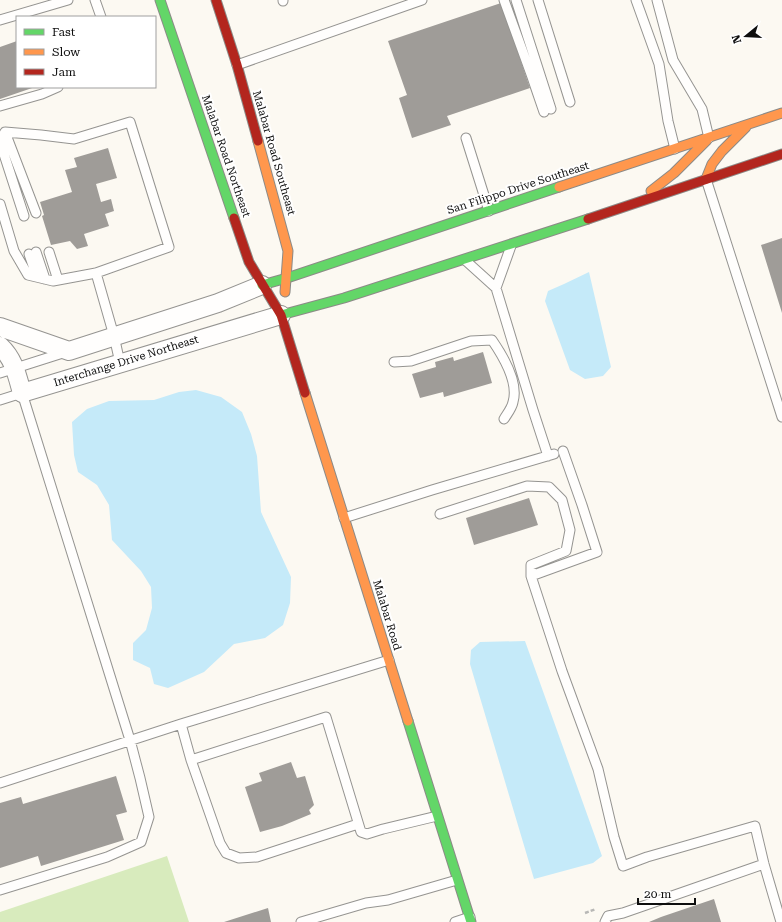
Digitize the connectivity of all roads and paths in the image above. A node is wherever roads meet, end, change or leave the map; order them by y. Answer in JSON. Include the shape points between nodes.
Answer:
{"nodes":[{"id":1,"x":68,"y":0,"type":"edge"},
{"id":2,"x":95,"y":0,"type":"edge"},
{"id":3,"x":160,"y":0,"type":"edge"},
{"id":4,"x":216,"y":0,"type":"edge"},
{"id":5,"x":422,"y":0,"type":"edge"},
{"id":6,"x":504,"y":0,"type":"edge"},
{"id":7,"x":516,"y":0,"type":"edge"},
{"id":8,"x":538,"y":0,"type":"edge"},
{"id":9,"x":636,"y":0,"type":"edge"},
{"id":10,"x":657,"y":0,"type":"edge"},
{"id":11,"x":101,"y":16,"type":"edge"},
{"id":12,"x":0,"y":20,"type":"edge"},
{"id":13,"x":237,"y":65,"type":"junction"},
{"id":14,"x":56,"y":88,"type":"edge"},
{"id":15,"x":570,"y":102,"type":"dead end"},
{"id":16,"x":0,"y":106,"type":"edge"},
{"id":17,"x":782,"y":113,"type":"edge"},
{"id":18,"x":750,"y":124,"type":"junction"},
{"id":19,"x":5,"y":132,"type":"junction"},
{"id":20,"x":466,"y":138,"type":"dead end"},
{"id":21,"x":709,"y":138,"type":"junction"},
{"id":22,"x":0,"y":141,"type":"edge"},
{"id":23,"x":675,"y":149,"type":"junction"},
{"id":24,"x":782,"y":154,"type":"edge"},
{"id":25,"x":0,"y":158,"type":"edge"},
{"id":26,"x":706,"y":179,"type":"junction"},
{"id":27,"x":638,"y":202,"type":"junction"},
{"id":28,"x":0,"y":204,"type":"edge"},
{"id":29,"x":489,"y":211,"type":"junction"},
{"id":30,"x":36,"y":213,"type":"dead end"},
{"id":31,"x":512,"y":244,"type":"junction"},
{"id":32,"x":49,"y":252,"type":"dead end"},
{"id":33,"x":33,"y":253,"type":"dead end"},
{"id":34,"x":464,"y":259,"type":"junction"},
{"id":35,"x":96,"y":273,"type":"junction"},
{"id":36,"x":41,"y":278,"type":"junction"},
{"id":37,"x":286,"y":278,"type":"junction"},
{"id":38,"x":58,"y":280,"type":"junction"},
{"id":39,"x":262,"y":285,"type":"junction"},
{"id":40,"x":496,"y":288,"type":"junction"},
{"id":41,"x":281,"y":314,"type":"junction"},
{"id":42,"x":0,"y":328,"type":"edge"},
{"id":43,"x":114,"y":336,"type":"junction"},
{"id":44,"x":0,"y":346,"type":"edge"},
{"id":45,"x":69,"y":351,"type":"junction"},
{"id":46,"x":394,"y":362,"type":"dead end"},
{"id":47,"x":120,"y":363,"type":"junction"},
{"id":48,"x":8,"y":371,"type":"edge"},
{"id":49,"x":22,"y":393,"type":"junction"},
{"id":50,"x":0,"y":400,"type":"edge"},
{"id":51,"x":782,"y":417,"type":"edge"},
{"id":52,"x":504,"y":419,"type":"dead end"},
{"id":53,"x":563,"y":451,"type":"dead end"},
{"id":54,"x":440,"y":514,"type":"dead end"},
{"id":55,"x":344,"y":518,"type":"junction"},
{"id":56,"x":531,"y":576,"type":"junction"},
{"id":57,"x":389,"y":660,"type":"junction"},
{"id":58,"x":181,"y":724,"type":"junction"},
{"id":59,"x":130,"y":740,"type":"junction"},
{"id":60,"x":191,"y":760,"type":"junction"},
{"id":61,"x":0,"y":783,"type":"edge"},
{"id":62,"x":437,"y":816,"type":"junction"},
{"id":63,"x":359,"y":828,"type":"junction"},
{"id":64,"x":764,"y":864,"type":"junction"},
{"id":65,"x":457,"y":880,"type":"junction"},
{"id":66,"x":0,"y":890,"type":"edge"},
{"id":67,"x":621,"y":918,"type":"edge"},
{"id":68,"x":470,"y":920,"type":"edge"},
{"id":69,"x":301,"y":922,"type":"edge"},
{"id":70,"x":455,"y":922,"type":"edge"},
{"id":71,"x":604,"y":922,"type":"edge"},
{"id":72,"x":781,"y":922,"type":"edge"}],
"edges":[{"from":1,"to":12,"type":"lane"},
{"from":2,"to":11,"type":"lane"},
{"from":3,"to":39,"type":"main road","name":"Malabar Road Northeast","via":[[250,262]]},
{"from":4,"to":13,"type":"main road","name":"Malabar Road Southeast"},
{"from":5,"to":13,"type":"lane"},
{"from":6,"to":7,"type":"lane","via":[[547,110]]},
{"from":8,"to":15,"type":"lane"},
{"from":9,"to":23,"type":"lane","via":[[659,64]]},
{"from":10,"to":21,"type":"lane","via":[[674,60],[702,109]]},
{"from":13,"to":37,"type":"main road","name":"Malabar Road Southeast","via":[[288,251]]},
{"from":14,"to":16,"type":"lane"},
{"from":17,"to":18,"type":"main road","name":"San Filippo Drive Southeast"},
{"from":18,"to":21,"type":"main road","name":"San Filippo Drive Southeast"},
{"from":18,"to":26,"type":"main road","via":[[722,151],[712,164]]},
{"from":19,"to":22,"type":"lane"},
{"from":19,"to":30,"type":"lane"},
{"from":19,"to":35,"type":"lane","via":[[74,139],[130,122],[169,247]]},
{"from":20,"to":29,"type":"lane"},
{"from":21,"to":23,"type":"main road","name":"San Filippo Drive Southeast"},
{"from":21,"to":27,"type":"main road","via":[[674,174]]},
{"from":22,"to":25,"type":"lane","via":[[22,218]]},
{"from":23,"to":29,"type":"main road","name":"San Filippo Drive Southeast"},
{"from":24,"to":26,"type":"main road"},
{"from":26,"to":27,"type":"main road"},
{"from":26,"to":51,"type":"lane"},
{"from":27,"to":31,"type":"main road"},
{"from":28,"to":36,"type":"lane","via":[[14,251],[28,275]]},
{"from":29,"to":37,"type":"main road","name":"San Filippo Drive Southeast"},
{"from":31,"to":34,"type":"main road"},
{"from":31,"to":40,"type":"lane"},
{"from":32,"to":38,"type":"lane"},
{"from":33,"to":36,"type":"lane"},
{"from":34,"to":40,"type":"lane"},
{"from":34,"to":41,"type":"main road","via":[[344,298]]},
{"from":35,"to":38,"type":"lane"},
{"from":35,"to":43,"type":"lane"},
{"from":36,"to":38,"type":"lane","via":[[53,282]]},
{"from":37,"to":39,"type":"main road","name":"San Filippo Drive Southeast"},
{"from":37,"to":41,"type":"main road","name":"Malabar Road Southeast"},
{"from":39,"to":41,"type":"main road","name":"Malabar Road Northeast"},
{"from":39,"to":43,"type":"street","via":[[218,303]]},
{"from":40,"to":55,"type":"lane","via":[[551,455]]},
{"from":41,"to":47,"type":"street","name":"Interchange Drive Northeast"},
{"from":41,"to":55,"type":"main road","name":"Malabar Road"},
{"from":42,"to":45,"type":"street"},
{"from":43,"to":45,"type":"street"},
{"from":43,"to":47,"type":"lane"},
{"from":44,"to":48,"type":"street","via":[[8,354]]},
{"from":45,"to":48,"type":"lane"},
{"from":46,"to":52,"type":"lane","via":[[411,361],[471,341],[492,340],[502,355],[515,388],[513,403]]},
{"from":47,"to":49,"type":"street","name":"Interchange Drive Northeast"},
{"from":48,"to":49,"type":"street"},
{"from":49,"to":50,"type":"lane"},
{"from":49,"to":59,"type":"lane"},
{"from":53,"to":56,"type":"lane","via":[[597,552]]},
{"from":54,"to":56,"type":"lane","via":[[527,486],[549,487],[562,500],[570,530],[566,551],[531,565]]},
{"from":55,"to":57,"type":"main road","name":"Malabar Road"},
{"from":56,"to":64,"type":"lane","via":[[562,671],[598,768],[623,866],[755,826]]},
{"from":57,"to":58,"type":"lane"},
{"from":57,"to":62,"type":"main road","name":"Malabar Road"},
{"from":58,"to":59,"type":"lane"},
{"from":58,"to":60,"type":"lane"},
{"from":59,"to":61,"type":"lane"},
{"from":59,"to":66,"type":"lane","via":[[149,817],[141,842],[107,858]]},
{"from":60,"to":63,"type":"lane","via":[[220,843],[226,853],[239,858],[257,857]]},
{"from":60,"to":63,"type":"lane","via":[[326,717]]},
{"from":62,"to":63,"type":"lane","via":[[367,834]]},
{"from":62,"to":65,"type":"main road","name":"Malabar Road"},
{"from":64,"to":67,"type":"lane"},
{"from":64,"to":72,"type":"lane"},
{"from":65,"to":68,"type":"main road","name":"Malabar Road"},
{"from":65,"to":69,"type":"lane"},
{"from":67,"to":71,"type":"lane","via":[[608,916]]},
{"from":68,"to":70,"type":"lane"}]}
